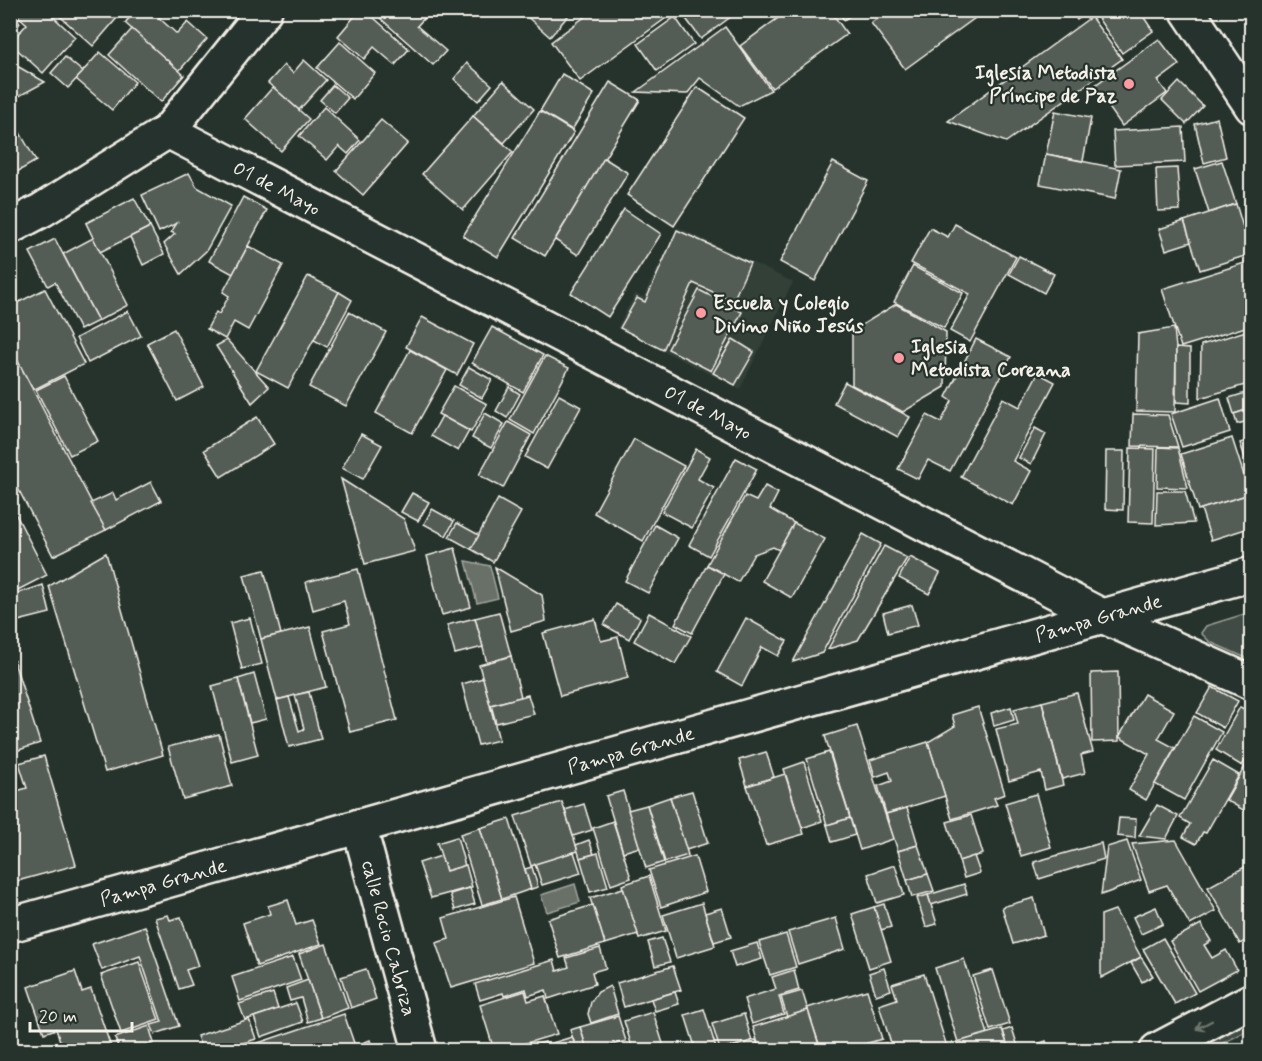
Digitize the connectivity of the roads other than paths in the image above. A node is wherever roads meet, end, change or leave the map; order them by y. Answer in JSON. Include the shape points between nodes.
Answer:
{"nodes":[{"id":1,"x":265,"y":10,"type":"edge"},
{"id":2,"x":1187,"y":10,"type":"edge"},
{"id":3,"x":1251,"y":107,"type":"edge"},
{"id":4,"x":168,"y":131,"type":"junction"},
{"id":5,"x":10,"y":227,"type":"edge"},
{"id":6,"x":1251,"y":574,"type":"edge"},
{"id":7,"x":1102,"y":616,"type":"junction"},
{"id":8,"x":1251,"y":683,"type":"edge"},
{"id":9,"x":359,"y":826,"type":"junction"},
{"id":10,"x":10,"y":925,"type":"edge"},
{"id":11,"x":1251,"y":1000,"type":"edge"},
{"id":12,"x":420,"y":1050,"type":"edge"},
{"id":13,"x":1157,"y":1050,"type":"edge"}],
"edges":[{"from":1,"to":4,"type":"street"},
{"from":2,"to":3,"type":"street"},
{"from":4,"to":5,"type":"street"},
{"from":4,"to":7,"type":"street","name":"01 de Mayo"},
{"from":6,"to":7,"type":"street","name":"Pampa Grande"},
{"from":7,"to":8,"type":"street","name":"01 de Mayo"},
{"from":7,"to":9,"type":"street","name":"Pampa Grande"},
{"from":9,"to":10,"type":"street","name":"Pampa Grande"},
{"from":9,"to":12,"type":"street","name":"calle Rocio Cabriza"},
{"from":11,"to":13,"type":"street","one_way":true}]}
